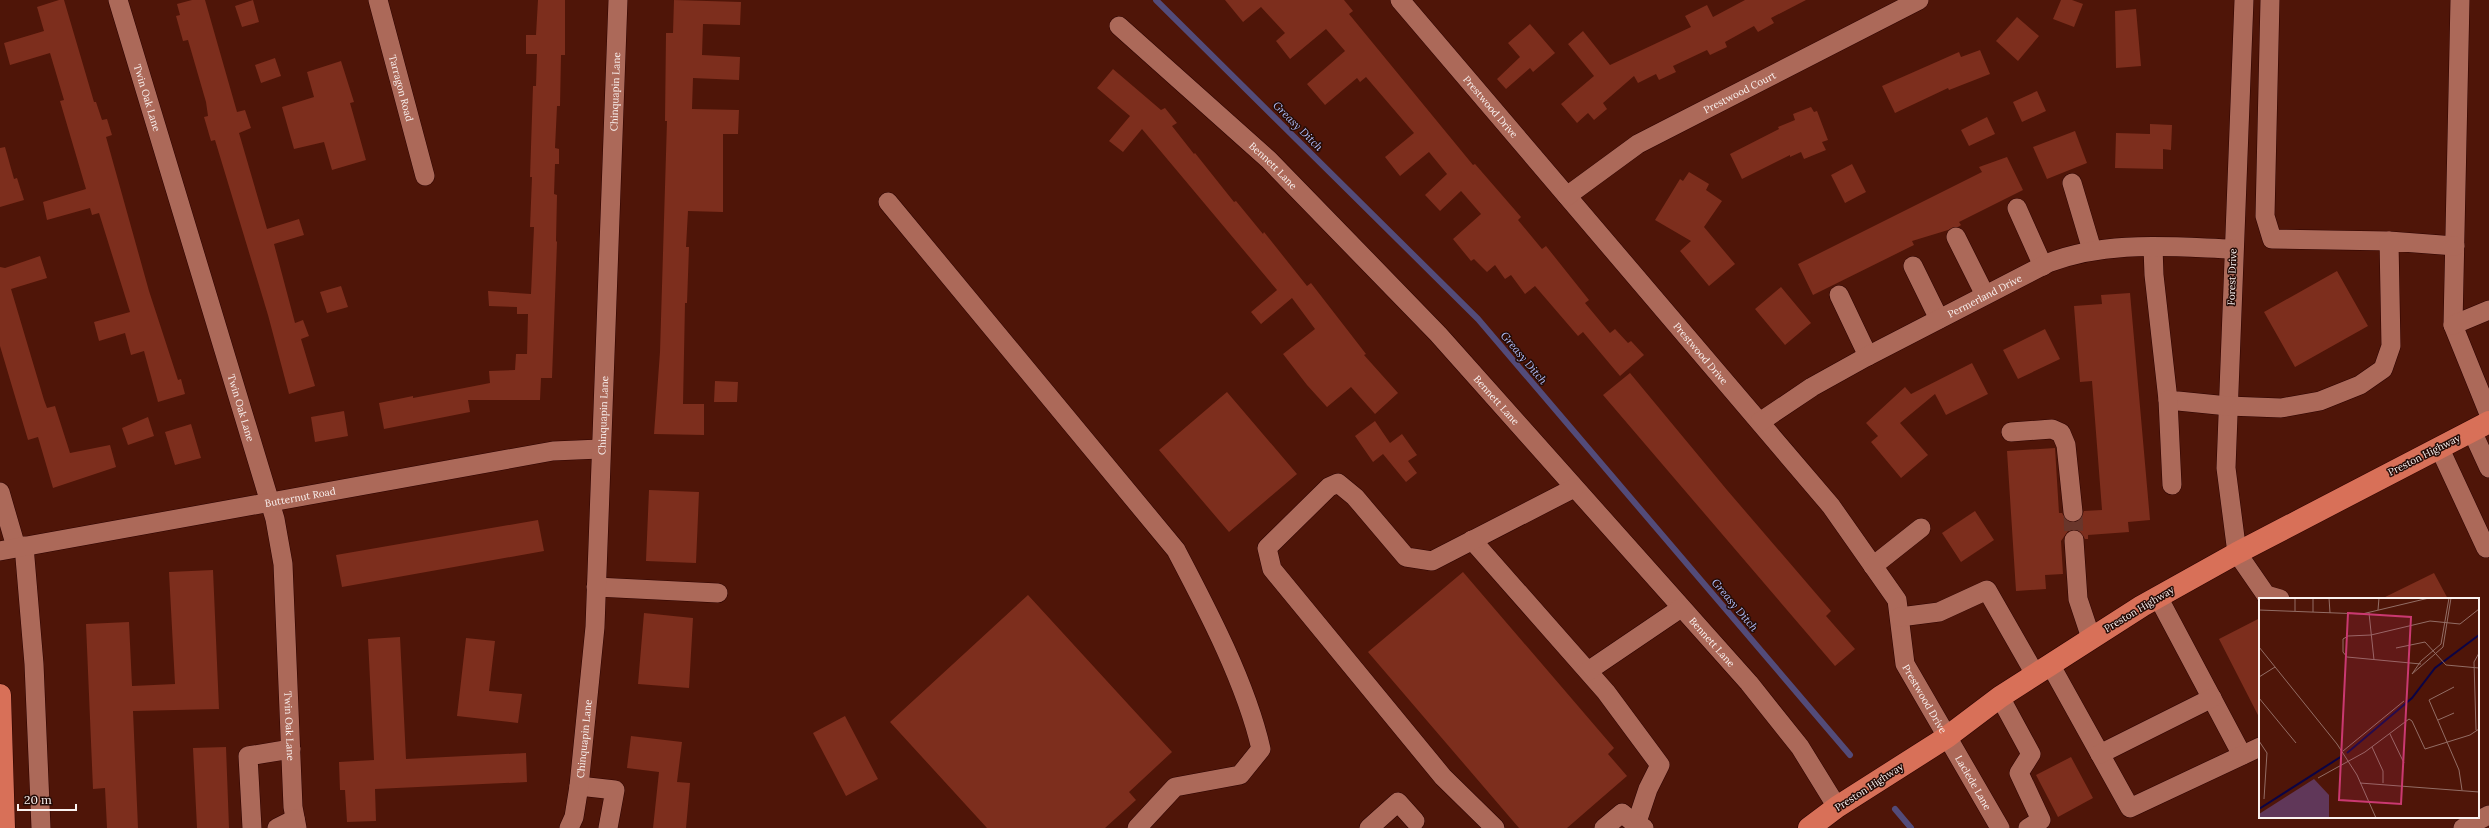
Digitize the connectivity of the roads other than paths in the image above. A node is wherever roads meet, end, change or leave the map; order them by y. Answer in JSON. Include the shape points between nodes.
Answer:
{"nodes":[{"id":1,"x":118,"y":0,"type":"edge"},
{"id":2,"x":378,"y":0,"type":"edge"},
{"id":3,"x":618,"y":0,"type":"edge"},
{"id":4,"x":1400,"y":0,"type":"edge"},
{"id":5,"x":1919,"y":0,"type":"edge"},
{"id":6,"x":2244,"y":0,"type":"edge"},
{"id":7,"x":2270,"y":0,"type":"edge"},
{"id":8,"x":2460,"y":0,"type":"edge"},
{"id":9,"x":1119,"y":26,"type":"dead end"},
{"id":10,"x":425,"y":176,"type":"dead end"},
{"id":11,"x":2072,"y":183,"type":"dead end"},
{"id":12,"x":1567,"y":196,"type":"junction"},
{"id":13,"x":888,"y":202,"type":"dead end"},
{"id":14,"x":2016,"y":208,"type":"dead end"},
{"id":15,"x":1956,"y":237,"type":"dead end"},
{"id":16,"x":2389,"y":242,"type":"junction"},
{"id":17,"x":2455,"y":246,"type":"junction"},
{"id":18,"x":2154,"y":247,"type":"junction"},
{"id":19,"x":2233,"y":249,"type":"junction"},
{"id":20,"x":2092,"y":250,"type":"junction"},
{"id":21,"x":1913,"y":266,"type":"dead end"},
{"id":22,"x":2043,"y":266,"type":"junction"},
{"id":23,"x":1839,"y":295,"type":"dead end"},
{"id":24,"x":1985,"y":296,"type":"junction"},
{"id":25,"x":2489,"y":310,"type":"edge"},
{"id":26,"x":1939,"y":319,"type":"junction"},
{"id":27,"x":2453,"y":325,"type":"junction"},
{"id":28,"x":1868,"y":356,"type":"junction"},
{"id":29,"x":2168,"y":400,"type":"junction"},
{"id":30,"x":2228,"y":406,"type":"junction"},
{"id":31,"x":2489,"y":414,"type":"edge"},
{"id":32,"x":1760,"y":422,"type":"junction"},
{"id":33,"x":2480,"y":427,"type":"edge"},
{"id":34,"x":2011,"y":432,"type":"dead end"},
{"id":35,"x":2439,"y":448,"type":"junction"},
{"id":36,"x":600,"y":449,"type":"junction"},
{"id":37,"x":2489,"y":468,"type":"edge"},
{"id":38,"x":2172,"y":485,"type":"dead end"},
{"id":39,"x":1574,"y":488,"type":"junction"},
{"id":40,"x":0,"y":492,"type":"edge"},
{"id":41,"x":270,"y":503,"type":"junction"},
{"id":42,"x":2073,"y":512,"type":"tunnel mouth"},
{"id":43,"x":1922,"y":528,"type":"dead end"},
{"id":44,"x":1472,"y":540,"type":"junction"},
{"id":45,"x":2074,"y":540,"type":"tunnel mouth"},
{"id":46,"x":14,"y":548,"type":"edge"},
{"id":47,"x":2486,"y":548,"type":"dead end"},
{"id":48,"x":2237,"y":553,"type":"junction"},
{"id":49,"x":1873,"y":566,"type":"junction"},
{"id":50,"x":596,"y":587,"type":"junction"},
{"id":51,"x":718,"y":593,"type":"dead end"},
{"id":52,"x":2158,"y":597,"type":"junction"},
{"id":53,"x":2276,"y":598,"type":"edge"},
{"id":54,"x":1681,"y":608,"type":"junction"},
{"id":55,"x":1900,"y":617,"type":"junction"},
{"id":56,"x":2091,"y":638,"type":"junction"},
{"id":57,"x":2043,"y":669,"type":"junction"},
{"id":58,"x":1588,"y":671,"type":"junction"},
{"id":59,"x":0,"y":695,"type":"edge"},
{"id":60,"x":2000,"y":697,"type":"junction"},
{"id":61,"x":2212,"y":698,"type":"junction"},
{"id":62,"x":1947,"y":737,"type":"junction"},
{"id":63,"x":2259,"y":747,"type":"edge"},
{"id":64,"x":291,"y":749,"type":"junction"},
{"id":65,"x":2100,"y":754,"type":"junction"},
{"id":66,"x":2242,"y":755,"type":"junction"},
{"id":67,"x":580,"y":786,"type":"junction"},
{"id":68,"x":1837,"y":807,"type":"junction"},
{"id":69,"x":2489,"y":815,"type":"edge"},
{"id":70,"x":296,"y":823,"type":"edge"},
{"id":71,"x":2038,"y":825,"type":"edge"},
{"id":72,"x":1415,"y":826,"type":"edge"},
{"id":73,"x":1638,"y":827,"type":"edge"},
{"id":74,"x":3,"y":828,"type":"edge"},
{"id":75,"x":41,"y":828,"type":"edge"},
{"id":76,"x":252,"y":828,"type":"edge"},
{"id":77,"x":277,"y":828,"type":"edge"},
{"id":78,"x":569,"y":828,"type":"edge"},
{"id":79,"x":608,"y":828,"type":"edge"},
{"id":80,"x":1137,"y":828,"type":"edge"},
{"id":81,"x":1369,"y":828,"type":"edge"},
{"id":82,"x":1495,"y":828,"type":"edge"},
{"id":83,"x":1604,"y":828,"type":"edge"},
{"id":84,"x":1809,"y":828,"type":"edge"},
{"id":85,"x":2000,"y":828,"type":"edge"},
{"id":86,"x":2463,"y":828,"type":"edge"}],
"edges":[{"from":1,"to":41,"type":"street","name":"Twin Oak Lane"},
{"from":2,"to":10,"type":"street","name":"Tarragon Road"},
{"from":3,"to":36,"type":"street","name":"Chinquapin Lane","via":[[604,420]]},
{"from":4,"to":12,"type":"street","name":"Prestwood Drive"},
{"from":5,"to":12,"type":"street","name":"Prestwood Court","via":[[1638,144]]},
{"from":6,"to":19,"type":"street","name":"Forest Drive"},
{"from":7,"to":16,"type":"street","via":[[2265,216],[2272,239]]},
{"from":8,"to":17,"type":"street"},
{"from":9,"to":39,"type":"street","name":"Bennett Lane","via":[[1269,160],[1438,334]]},
{"from":11,"to":20,"type":"street"},
{"from":12,"to":32,"type":"street","name":"Prestwood Drive"},
{"from":13,"to":80,"type":"street","via":[[1176,550],[1197,590],[1253,715],[1261,749],[1240,775],[1175,788]]},
{"from":14,"to":22,"type":"street"},
{"from":15,"to":24,"type":"street"},
{"from":16,"to":17,"type":"street"},
{"from":16,"to":30,"type":"street","via":[[2391,346],[2384,369],[2360,385],[2320,401],[2282,408]]},
{"from":17,"to":27,"type":"street"},
{"from":18,"to":19,"type":"street","name":"Permerland Drive"},
{"from":18,"to":20,"type":"street","name":"Permerland Drive"},
{"from":18,"to":29,"type":"street","via":[[2154,275]]},
{"from":19,"to":30,"type":"street","name":"Forest Drive"},
{"from":20,"to":22,"type":"street","name":"Permerland Drive","via":[[2066,256]]},
{"from":21,"to":26,"type":"street"},
{"from":22,"to":24,"type":"street","name":"Permerland Drive"},
{"from":23,"to":28,"type":"street"},
{"from":24,"to":26,"type":"street","name":"Permerland Drive"},
{"from":25,"to":27,"type":"street"},
{"from":26,"to":28,"type":"street","name":"Permerland Drive"},
{"from":27,"to":31,"type":"street"},
{"from":28,"to":32,"type":"street","name":"Permerland Drive","via":[[1812,387]]},
{"from":29,"to":30,"type":"street"},
{"from":29,"to":38,"type":"street"},
{"from":30,"to":48,"type":"street","name":"Forest Drive","via":[[2226,468]]},
{"from":32,"to":49,"type":"street","name":"Prestwood Drive","via":[[1831,506]]},
{"from":33,"to":35,"type":"main road","name":"Preston Highway"},
{"from":33,"to":37,"type":"street"},
{"from":34,"to":42,"type":"street","via":[[2052,429],[2061,433],[2066,445]]},
{"from":35,"to":47,"type":"street"},
{"from":35,"to":48,"type":"main road","name":"Preston Highway"},
{"from":36,"to":41,"type":"street","name":"Butternut Road","via":[[554,451]]},
{"from":36,"to":50,"type":"street","name":"Chinquapin Lane"},
{"from":39,"to":44,"type":"street"},
{"from":39,"to":54,"type":"street","name":"Bennett Lane"},
{"from":40,"to":46,"type":"street"},
{"from":41,"to":46,"type":"street","name":"Butternut Road"},
{"from":41,"to":64,"type":"street","name":"Twin Oak Lane","via":[[283,564]]},
{"from":43,"to":49,"type":"street"},
{"from":44,"to":58,"type":"street"},
{"from":44,"to":82,"type":"street","via":[[1432,561],[1406,557],[1355,497],[1338,483],[1328,487],[1267,548],[1272,570],[1443,777]]},
{"from":45,"to":56,"type":"street","via":[[2078,599]]},
{"from":46,"to":75,"type":"street","via":[[35,680]]},
{"from":48,"to":52,"type":"main road","name":"Preston Highway"},
{"from":48,"to":53,"type":"street","via":[[2266,595]]},
{"from":49,"to":55,"type":"street","name":"Prestwood Drive","via":[[1897,600]]},
{"from":50,"to":51,"type":"street"},
{"from":50,"to":67,"type":"street","name":"Chinquapin Lane"},
{"from":52,"to":56,"type":"main road","name":"Preston Highway"},
{"from":52,"to":61,"type":"street"},
{"from":54,"to":58,"type":"street"},
{"from":54,"to":68,"type":"street","name":"Bennett Lane","via":[[1749,683],[1800,747]]},
{"from":55,"to":57,"type":"street","via":[[1939,612],[1987,590]]},
{"from":55,"to":62,"type":"street","name":"Prestwood Drive","via":[[1905,664]]},
{"from":56,"to":57,"type":"main road","name":"Preston Highway"},
{"from":57,"to":60,"type":"main road","name":"Preston Highway"},
{"from":57,"to":65,"type":"street"},
{"from":58,"to":73,"type":"street","via":[[1660,765],[1648,789]]},
{"from":59,"to":74,"type":"main road"},
{"from":60,"to":62,"type":"main road","name":"Preston Highway"},
{"from":60,"to":71,"type":"street","via":[[2030,754],[2019,773]]},
{"from":61,"to":65,"type":"street"},
{"from":61,"to":66,"type":"street"},
{"from":62,"to":68,"type":"main road","name":"Preston Highway"},
{"from":62,"to":85,"type":"street","name":"Laclede Lane"},
{"from":63,"to":66,"type":"street"},
{"from":64,"to":70,"type":"street","name":"Twin Oak Lane"},
{"from":64,"to":76,"type":"street","via":[[248,756]]},
{"from":65,"to":66,"type":"street","via":[[2130,808]]},
{"from":67,"to":78,"type":"street","name":"Chinquapin Lane","via":[[574,817]]},
{"from":67,"to":79,"type":"street","via":[[615,790]]},
{"from":68,"to":84,"type":"main road","name":"Preston Highway"},
{"from":69,"to":86,"type":"street"},
{"from":70,"to":77,"type":"street"},
{"from":72,"to":81,"type":"street","via":[[1398,802]]},
{"from":73,"to":83,"type":"street","via":[[1622,813]]}]}
